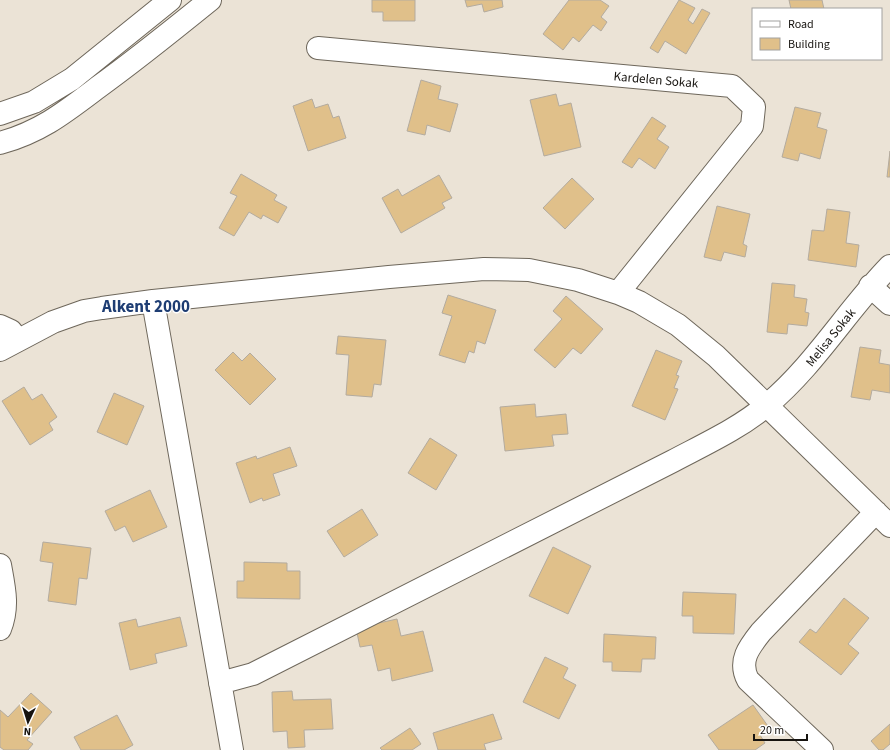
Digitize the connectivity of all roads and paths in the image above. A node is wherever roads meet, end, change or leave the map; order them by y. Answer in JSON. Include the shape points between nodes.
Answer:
{"nodes":[{"id":1,"x":170,"y":0,"type":"edge"},
{"id":2,"x":210,"y":0,"type":"edge"},
{"id":3,"x":318,"y":48,"type":"dead end"},
{"id":4,"x":0,"y":114,"type":"edge"},
{"id":5,"x":0,"y":143,"type":"edge"},
{"id":6,"x":890,"y":266,"type":"edge"},
{"id":7,"x":870,"y":286,"type":"junction"},
{"id":8,"x":618,"y":293,"type":"junction"},
{"id":9,"x":153,"y":301,"type":"junction"},
{"id":10,"x":890,"y":304,"type":"edge"},
{"id":11,"x":0,"y":326,"type":"edge"},
{"id":12,"x":8,"y":345,"type":"edge"},
{"id":13,"x":767,"y":405,"type":"junction"},
{"id":14,"x":883,"y":519,"type":"edge"},
{"id":15,"x":0,"y":565,"type":"edge"},
{"id":16,"x":0,"y":629,"type":"edge"},
{"id":17,"x":220,"y":683,"type":"junction"},
{"id":18,"x":232,"y":750,"type":"edge"},
{"id":19,"x":822,"y":750,"type":"edge"}],
"edges":[{"from":1,"to":4,"type":"street","via":[[72,79],[34,102]]},
{"from":2,"to":5,"type":"street","via":[[116,75],[49,123],[21,137]]},
{"from":3,"to":8,"type":"street","name":"Kardelen Sokak","via":[[732,86],[754,107],[752,126]]},
{"from":6,"to":7,"type":"street","name":"Melisa Sokak"},
{"from":7,"to":10,"type":"street"},
{"from":7,"to":13,"type":"street","name":"Melisa Sokak","via":[[802,372]]},
{"from":8,"to":9,"type":"street","via":[[578,280],[529,270],[484,269]]},
{"from":8,"to":13,"type":"street","via":[[678,325],[716,356]]},
{"from":9,"to":12,"type":"street","via":[[84,311],[53,322]]},
{"from":9,"to":17,"type":"street"},
{"from":11,"to":12,"type":"street","via":[[11,330]]},
{"from":13,"to":14,"type":"street"},
{"from":13,"to":17,"type":"street","name":"Melisa Sokak","via":[[740,424],[673,461],[253,674]]},
{"from":14,"to":19,"type":"street","via":[[761,632],[748,648],[744,661],[744,673],[748,680]]},
{"from":15,"to":16,"type":"street","via":[[6,602],[5,617]]},
{"from":17,"to":18,"type":"street"}]}
